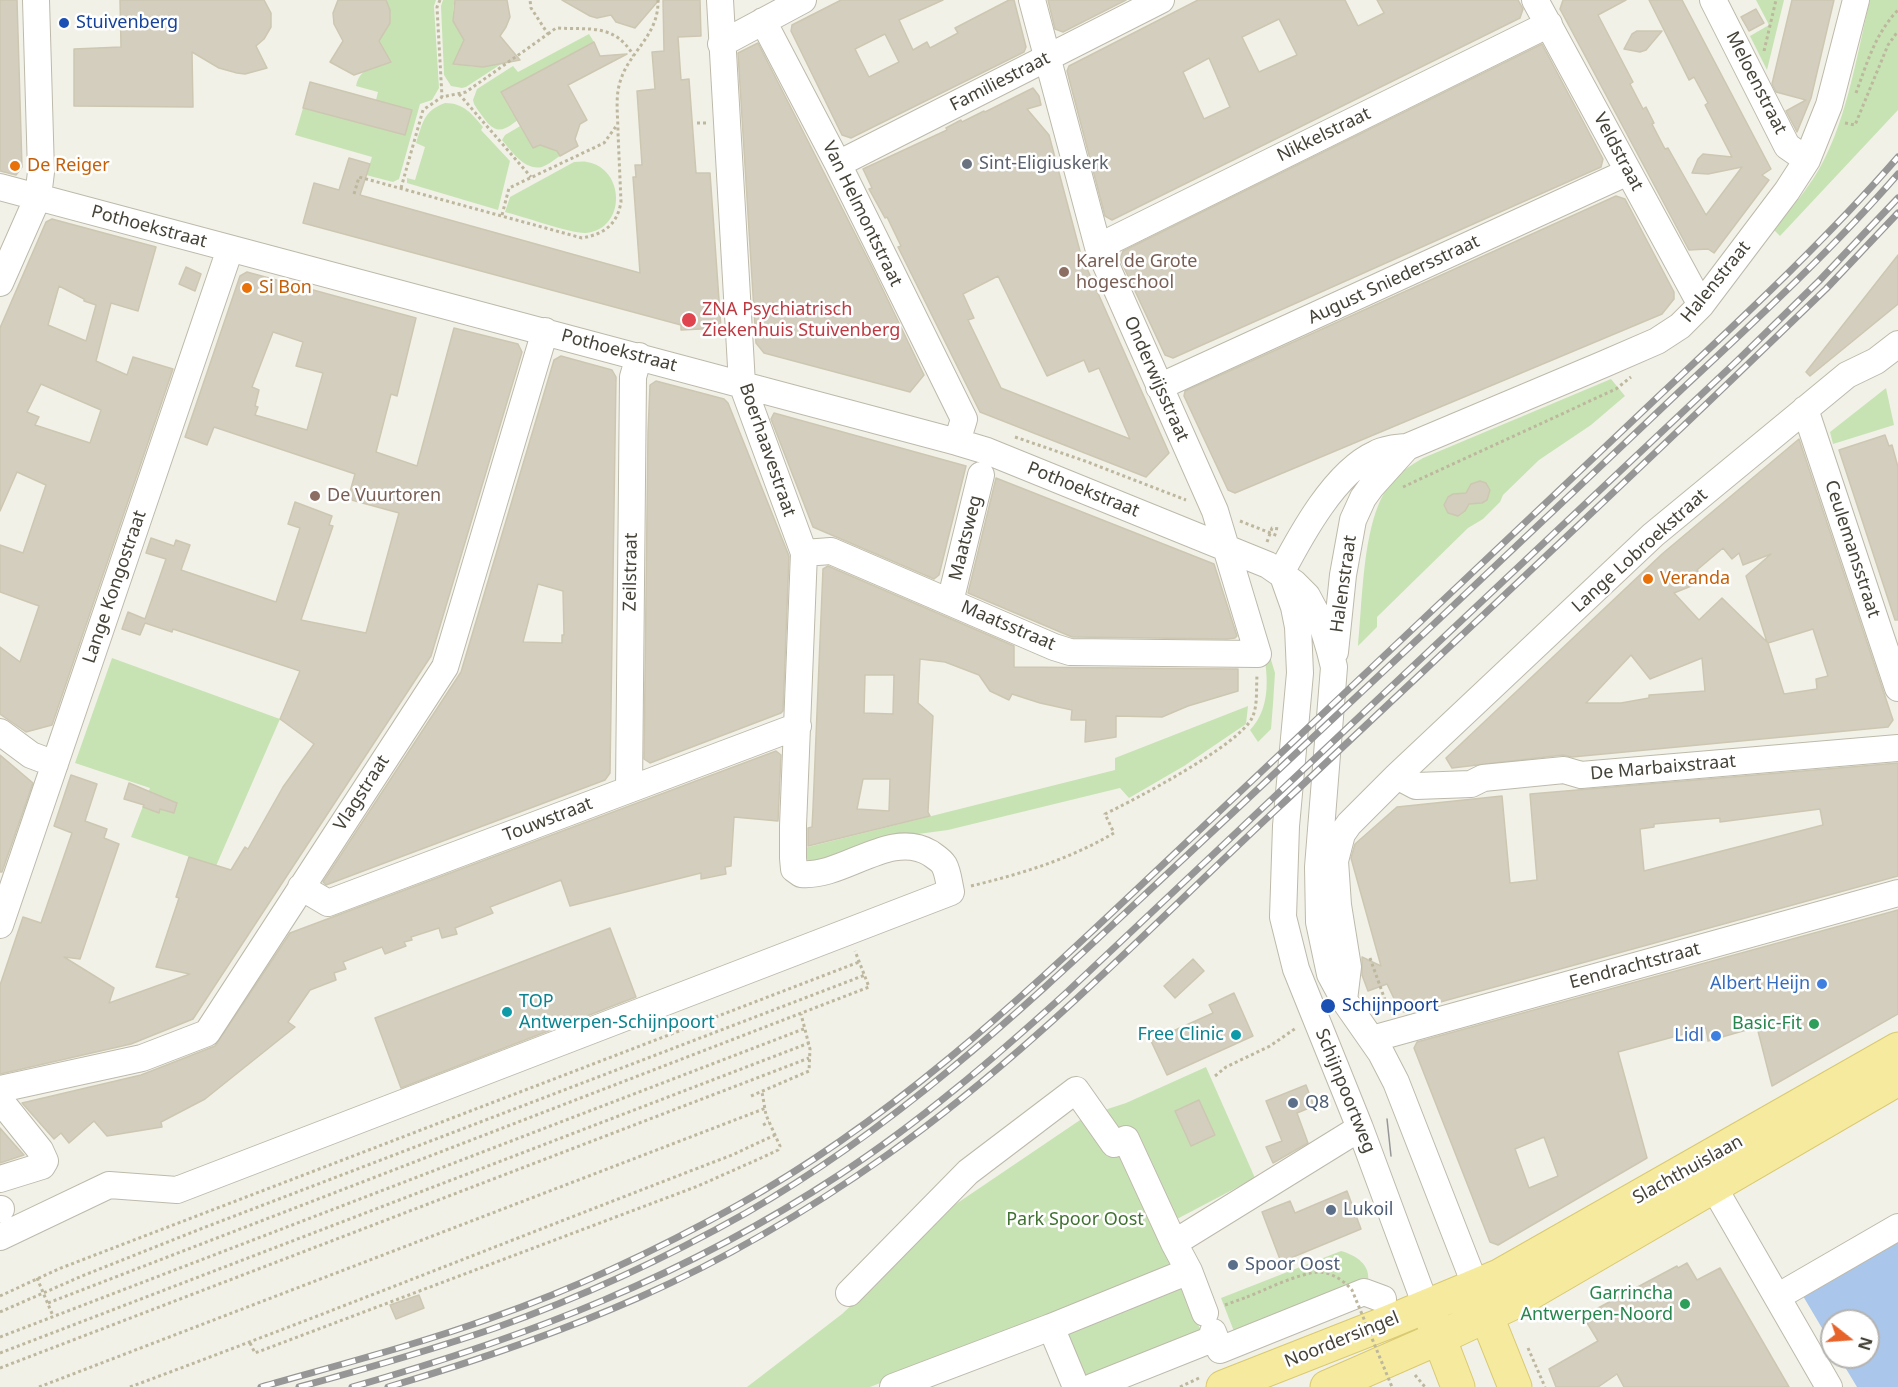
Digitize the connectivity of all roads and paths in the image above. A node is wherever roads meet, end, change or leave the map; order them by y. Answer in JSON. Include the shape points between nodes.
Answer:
{"nodes":[{"id":1,"x":36,"y":0,"type":"edge"},
{"id":2,"x":440,"y":0,"type":"edge"},
{"id":3,"x":530,"y":0,"type":"edge"},
{"id":4,"x":658,"y":0,"type":"edge"},
{"id":5,"x":720,"y":0,"type":"edge"},
{"id":6,"x":803,"y":0,"type":"edge"},
{"id":7,"x":1032,"y":0,"type":"edge"},
{"id":8,"x":1161,"y":0,"type":"edge"},
{"id":9,"x":1535,"y":0,"type":"edge"},
{"id":10,"x":1713,"y":0,"type":"edge"},
{"id":11,"x":1776,"y":0,"type":"edge"},
{"id":12,"x":1856,"y":0,"type":"edge"},
{"id":13,"x":1898,"y":10,"type":"edge"},
{"id":14,"x":763,"y":21,"type":"junction"},
{"id":15,"x":1549,"y":24,"type":"junction"},
{"id":16,"x":1898,"y":31,"type":"edge"},
{"id":17,"x":548,"y":34,"type":"junction"},
{"id":18,"x":721,"y":44,"type":"junction"},
{"id":19,"x":634,"y":56,"type":"junction"},
{"id":20,"x":1047,"y":58,"type":"junction"},
{"id":21,"x":1749,"y":67,"type":"junction"},
{"id":22,"x":459,"y":94,"type":"junction"},
{"id":23,"x":441,"y":97,"type":"junction"},
{"id":24,"x":1853,"y":102,"type":"dead end"},
{"id":25,"x":618,"y":123,"type":"junction"},
{"id":26,"x":1846,"y":123,"type":"dead end"},
{"id":27,"x":1807,"y":160,"type":"junction"},
{"id":28,"x":838,"y":164,"type":"junction"},
{"id":29,"x":1628,"y":172,"type":"junction"},
{"id":30,"x":531,"y":177,"type":"junction"},
{"id":31,"x":0,"y":187,"type":"edge"},
{"id":32,"x":401,"y":189,"type":"junction"},
{"id":33,"x":354,"y":194,"type":"dead end"},
{"id":34,"x":38,"y":197,"type":"junction"},
{"id":35,"x":501,"y":216,"type":"junction"},
{"id":36,"x":1098,"y":247,"type":"junction"},
{"id":37,"x":230,"y":249,"type":"junction"},
{"id":38,"x":0,"y":283,"type":"edge"},
{"id":39,"x":1701,"y":305,"type":"junction"},
{"id":40,"x":545,"y":331,"type":"junction"},
{"id":41,"x":1896,"y":352,"type":"edge"},
{"id":42,"x":639,"y":356,"type":"junction"},
{"id":43,"x":742,"y":384,"type":"junction"},
{"id":44,"x":1160,"y":387,"type":"junction"},
{"id":45,"x":1805,"y":409,"type":"junction"},
{"id":46,"x":1008,"y":434,"type":"dead end"},
{"id":47,"x":957,"y":442,"type":"junction"},
{"id":48,"x":1407,"y":447,"type":"junction"},
{"id":49,"x":981,"y":475,"type":"dead end"},
{"id":50,"x":1215,"y":511,"type":"junction"},
{"id":51,"x":1296,"y":547,"type":"junction"},
{"id":52,"x":1226,"y":549,"type":"junction"},
{"id":53,"x":804,"y":553,"type":"junction"},
{"id":54,"x":1281,"y":573,"type":"junction"},
{"id":55,"x":950,"y":602,"type":"junction"},
{"id":56,"x":1258,"y":654,"type":"junction"},
{"id":57,"x":1334,"y":667,"type":"junction"},
{"id":58,"x":1898,"y":688,"type":"edge"},
{"id":59,"x":798,"y":726,"type":"junction"},
{"id":60,"x":0,"y":732,"type":"edge"},
{"id":61,"x":1898,"y":748,"type":"edge"},
{"id":62,"x":55,"y":764,"type":"junction"},
{"id":63,"x":1397,"y":776,"type":"junction"},
{"id":64,"x":629,"y":789,"type":"junction"},
{"id":65,"x":301,"y":887,"type":"junction"},
{"id":66,"x":951,"y":892,"type":"junction"},
{"id":67,"x":1898,"y":893,"type":"edge"},
{"id":68,"x":0,"y":925,"type":"edge"},
{"id":69,"x":847,"y":932,"type":"junction"},
{"id":70,"x":1369,"y":952,"type":"dead end"},
{"id":71,"x":859,"y":963,"type":"junction"},
{"id":72,"x":865,"y":975,"type":"junction"},
{"id":73,"x":1344,"y":1000,"type":"junction"},
{"id":74,"x":801,"y":1014,"type":"junction"},
{"id":75,"x":1297,"y":1027,"type":"dead end"},
{"id":76,"x":806,"y":1028,"type":"junction"},
{"id":77,"x":1397,"y":1031,"type":"junction"},
{"id":78,"x":1372,"y":1040,"type":"junction"},
{"id":79,"x":809,"y":1043,"type":"junction"},
{"id":80,"x":1898,"y":1049,"type":"edge"},
{"id":81,"x":809,"y":1058,"type":"junction"},
{"id":82,"x":1215,"y":1076,"type":"dead end"},
{"id":83,"x":1898,"y":1079,"type":"edge"},
{"id":84,"x":0,"y":1089,"type":"edge"},
{"id":85,"x":762,"y":1092,"type":"junction"},
{"id":86,"x":751,"y":1096,"type":"dead end"},
{"id":87,"x":0,"y":1100,"type":"edge"},
{"id":88,"x":766,"y":1108,"type":"junction"},
{"id":89,"x":769,"y":1122,"type":"junction"},
{"id":90,"x":763,"y":1125,"type":"dead end"},
{"id":91,"x":1360,"y":1128,"type":"junction"},
{"id":92,"x":775,"y":1135,"type":"junction"},
{"id":93,"x":0,"y":1179,"type":"edge"},
{"id":94,"x":1713,"y":1186,"type":"junction"},
{"id":95,"x":1898,"y":1227,"type":"edge"},
{"id":96,"x":0,"y":1237,"type":"edge"},
{"id":97,"x":1174,"y":1243,"type":"junction"},
{"id":98,"x":1189,"y":1271,"type":"junction"},
{"id":99,"x":38,"y":1278,"type":"junction"},
{"id":100,"x":43,"y":1292,"type":"junction"},
{"id":101,"x":849,"y":1293,"type":"dead end"},
{"id":102,"x":0,"y":1296,"type":"edge"},
{"id":103,"x":1247,"y":1297,"type":"dead end"},
{"id":104,"x":1777,"y":1298,"type":"junction"},
{"id":105,"x":1383,"y":1299,"type":"dead end"},
{"id":106,"x":1481,"y":1302,"type":"junction"},
{"id":107,"x":48,"y":1303,"type":"junction"},
{"id":108,"x":1426,"y":1306,"type":"junction"},
{"id":109,"x":0,"y":1312,"type":"edge"},
{"id":110,"x":53,"y":1317,"type":"junction"},
{"id":111,"x":1051,"y":1327,"type":"junction"},
{"id":112,"x":1211,"y":1328,"type":"junction"},
{"id":113,"x":0,"y":1337,"type":"edge"},
{"id":114,"x":1439,"y":1338,"type":"junction"},
{"id":115,"x":250,"y":1342,"type":"junction"},
{"id":116,"x":0,"y":1353,"type":"edge"},
{"id":117,"x":0,"y":1368,"type":"edge"},
{"id":118,"x":39,"y":1387,"type":"edge"},
{"id":119,"x":130,"y":1387,"type":"edge"},
{"id":120,"x":893,"y":1387,"type":"edge"},
{"id":121,"x":1076,"y":1387,"type":"edge"},
{"id":122,"x":1092,"y":1387,"type":"edge"},
{"id":123,"x":1223,"y":1387,"type":"edge"},
{"id":124,"x":1327,"y":1387,"type":"edge"},
{"id":125,"x":1392,"y":1387,"type":"edge"},
{"id":126,"x":1458,"y":1387,"type":"edge"},
{"id":127,"x":1515,"y":1387,"type":"edge"},
{"id":128,"x":1828,"y":1387,"type":"edge"}],
"edges":[{"from":1,"to":34,"type":"street","via":[[41,172]]},
{"from":2,"to":23,"type":"path","via":[[437,7]]},
{"from":3,"to":17,"type":"path"},
{"from":4,"to":19,"type":"path","via":[[657,18]]},
{"from":5,"to":18,"type":"street","name":"Boerhaavestraat"},
{"from":6,"to":14,"type":"street"},
{"from":7,"to":20,"type":"street","name":"Onderwijsstraat"},
{"from":8,"to":20,"type":"street","name":"Familiestraat"},
{"from":9,"to":15,"type":"street","name":"Veldstraat"},
{"from":10,"to":21,"type":"street","name":"Meloenstraat"},
{"from":11,"to":21,"type":"path","via":[[1761,61]]},
{"from":12,"to":27,"type":"street","name":"Halenstraat","via":[[1829,105]]},
{"from":13,"to":24,"type":"path","via":[[1877,38]]},
{"from":14,"to":18,"type":"street"},
{"from":14,"to":28,"type":"street","name":"Van Helmontstraat"},
{"from":15,"to":29,"type":"street","name":"Veldstraat"},
{"from":15,"to":36,"type":"street","name":"Nikkelstraat"},
{"from":16,"to":26,"type":"path","via":[[1888,45],[1855,125]]},
{"from":17,"to":19,"type":"path","via":[[556,28],[606,31],[622,39]]},
{"from":17,"to":22,"type":"path","via":[[466,93]]},
{"from":18,"to":43,"type":"street","name":"Boerhaavestraat"},
{"from":19,"to":25,"type":"path","via":[[620,81]]},
{"from":20,"to":28,"type":"street","name":"Familiestraat"},
{"from":20,"to":36,"type":"street","name":"Onderwijsstraat"},
{"from":21,"to":27,"type":"street","name":"Meloenstraat","via":[[1788,146]]},
{"from":22,"to":23,"type":"path"},
{"from":22,"to":30,"type":"path"},
{"from":23,"to":32,"type":"path","via":[[423,110]]},
{"from":25,"to":30,"type":"path","via":[[604,142]]},
{"from":25,"to":35,"type":"path","via":[[621,202],[619,214],[605,231],[582,238]]},
{"from":27,"to":39,"type":"street","name":"Halenstraat"},
{"from":28,"to":47,"type":"street","name":"Van Helmontstraat","via":[[964,419]]},
{"from":29,"to":39,"type":"street","name":"Veldstraat"},
{"from":29,"to":44,"type":"street","name":"August Sniedersstraat"},
{"from":30,"to":35,"type":"path","via":[[509,188]]},
{"from":31,"to":34,"type":"street","name":"Pothoekstraat"},
{"from":32,"to":33,"type":"path","via":[[358,177]]},
{"from":32,"to":35,"type":"path"},
{"from":34,"to":37,"type":"street","name":"Pothoekstraat"},
{"from":34,"to":38,"type":"street"},
{"from":36,"to":44,"type":"street","name":"Onderwijsstraat"},
{"from":37,"to":40,"type":"street","name":"Pothoekstraat"},
{"from":37,"to":62,"type":"street","name":"Lange Kongostraat"},
{"from":39,"to":48,"type":"street","name":"Halenstraat","via":[[1657,341]]},
{"from":40,"to":42,"type":"street","name":"Pothoekstraat"},
{"from":40,"to":65,"type":"street","name":"Vlagstraat","via":[[445,667]]},
{"from":41,"to":45,"type":"street","name":"Lange Lobroekstraat","via":[[1847,375]]},
{"from":42,"to":43,"type":"street","name":"Pothoekstraat"},
{"from":42,"to":64,"type":"street","name":"Zeilstraat","via":[[633,377]]},
{"from":43,"to":47,"type":"street","name":"Pothoekstraat"},
{"from":43,"to":53,"type":"street","name":"Boerhaavestraat"},
{"from":44,"to":50,"type":"street","name":"Onderwijsstraat"},
{"from":45,"to":58,"type":"street","name":"Ceulemansstraat"},
{"from":45,"to":63,"type":"street","name":"Lange Lobroekstraat","via":[[1653,535]]},
{"from":46,"to":50,"type":"path"},
{"from":47,"to":52,"type":"street","name":"Pothoekstraat"},
{"from":48,"to":51,"type":"street","name":"Halenstraat","via":[[1378,452],[1352,469],[1336,486]]},
{"from":48,"to":57,"type":"street","name":"Halenstraat","via":[[1367,492],[1353,520]]},
{"from":49,"to":55,"type":"street","name":"Maatsweg"},
{"from":50,"to":51,"type":"path"},
{"from":50,"to":52,"type":"street","name":"Onderwijsstraat"},
{"from":51,"to":54,"type":"street","name":"Halenstraat"},
{"from":52,"to":54,"type":"street","name":"Schijnpoortweg"},
{"from":52,"to":56,"type":"street"},
{"from":53,"to":55,"type":"street","name":"Maatsstraat","via":[[831,551]]},
{"from":53,"to":59,"type":"street","name":"Boerhaavestraat"},
{"from":54,"to":57,"type":"street","name":"Schijnpoortweg","via":[[1301,589],[1313,606]]},
{"from":54,"to":91,"type":"street","name":"Schijnpoortweg","via":[[1298,627],[1300,674],[1286,826],[1283,917],[1296,969]]},
{"from":55,"to":56,"type":"street","name":"Maatsstraat","via":[[1070,652]]},
{"from":56,"to":66,"type":"path","via":[[1255,711],[1247,726],[1186,770],[1106,814],[1114,833],[1054,861]]},
{"from":57,"to":73,"type":"street","name":"Schijnpoortweg","via":[[1317,895],[1318,922],[1330,974]]},
{"from":59,"to":64,"type":"street","name":"Touwstraat"},
{"from":59,"to":66,"type":"street","name":"Boerhaavestraat","via":[[794,869],[801,874],[820,873],[908,845],[922,848],[944,865]]},
{"from":60,"to":62,"type":"street","via":[[31,755]]},
{"from":61,"to":63,"type":"street","name":"De Marbaixstraat","via":[[1581,775],[1552,771],[1483,778],[1471,784],[1416,786]]},
{"from":62,"to":68,"type":"street","name":"Lange Kongostraat"},
{"from":63,"to":73,"type":"street","via":[[1349,824],[1338,846],[1335,883],[1348,968]]},
{"from":64,"to":65,"type":"street","name":"Touwstraat","via":[[328,903]]},
{"from":65,"to":84,"type":"street","name":"Vlagstraat","via":[[207,1033],[142,1058]]},
{"from":66,"to":69,"type":"street"},
{"from":67,"to":77,"type":"street","name":"Eendrachtstraat"},
{"from":69,"to":71,"type":"path"},
{"from":69,"to":96,"type":"street","via":[[177,1190],[109,1185]]},
{"from":70,"to":77,"type":"path"},
{"from":71,"to":72,"type":"path"},
{"from":71,"to":99,"type":"path"},
{"from":72,"to":74,"type":"path","via":[[869,987]]},
{"from":72,"to":100,"type":"path"},
{"from":73,"to":78,"type":"street","name":"Schijnpoortweg"},
{"from":74,"to":76,"type":"path"},
{"from":74,"to":107,"type":"path"},
{"from":75,"to":82,"type":"path"},
{"from":76,"to":79,"type":"path"},
{"from":76,"to":110,"type":"path"},
{"from":77,"to":78,"type":"street","name":"Eendrachtstraat"},
{"from":78,"to":106,"type":"street","name":"Schijnpoortweg","via":[[1396,1082]]},
{"from":79,"to":81,"type":"path"},
{"from":79,"to":116,"type":"path"},
{"from":80,"to":106,"type":"main road","name":"Slachthuislaan","via":[[1499,1276]]},
{"from":81,"to":85,"type":"path","via":[[809,1071]]},
{"from":81,"to":117,"type":"path"},
{"from":83,"to":94,"type":"main road","name":"Slachthuislaan"},
{"from":85,"to":86,"type":"path"},
{"from":85,"to":88,"type":"path"},
{"from":87,"to":93,"type":"street","via":[[45,1157],[42,1166]]},
{"from":88,"to":89,"type":"path"},
{"from":88,"to":118,"type":"path"},
{"from":89,"to":90,"type":"path"},
{"from":89,"to":92,"type":"path"},
{"from":91,"to":97,"type":"street"},
{"from":91,"to":108,"type":"street","name":"Schijnpoortweg"},
{"from":92,"to":115,"type":"path"},
{"from":92,"to":115,"type":"path","via":[[778,1150],[698,1186],[255,1353]]},
{"from":94,"to":104,"type":"street"},
{"from":94,"to":106,"type":"main road","name":"Slachthuislaan","via":[[1515,1302]]},
{"from":95,"to":104,"type":"street"},
{"from":97,"to":98,"type":"street"},
{"from":97,"to":101,"type":"street","via":[[1126,1140],[1114,1144],[1076,1090],[968,1172]]},
{"from":98,"to":111,"type":"street"},
{"from":98,"to":112,"type":"street"},
{"from":99,"to":100,"type":"path"},
{"from":99,"to":102,"type":"path"},
{"from":100,"to":107,"type":"path"},
{"from":100,"to":109,"type":"path"},
{"from":103,"to":125,"type":"path","bridge":true,"via":[[1320,1272],[1344,1281],[1352,1290]]},
{"from":104,"to":128,"type":"street"},
{"from":105,"to":112,"type":"street","via":[[1364,1292],[1220,1350]]},
{"from":106,"to":108,"type":"main road","name":"Noordersingel"},
{"from":106,"to":114,"type":"main road","name":"Noordersingel"},
{"from":106,"to":127,"type":"main road","name":"Schijnpoortweg"},
{"from":107,"to":110,"type":"path"},
{"from":108,"to":114,"type":"main road","name":"Schijnpoortweg"},
{"from":108,"to":123,"type":"main road","name":"Noordersingel"},
{"from":110,"to":113,"type":"path"},
{"from":111,"to":120,"type":"street"},
{"from":111,"to":121,"type":"street"},
{"from":112,"to":122,"type":"street"},
{"from":114,"to":124,"type":"main road","name":"Noordersingel"},
{"from":114,"to":126,"type":"main road","name":"Schijnpoortweg"},
{"from":115,"to":119,"type":"path"}]}
